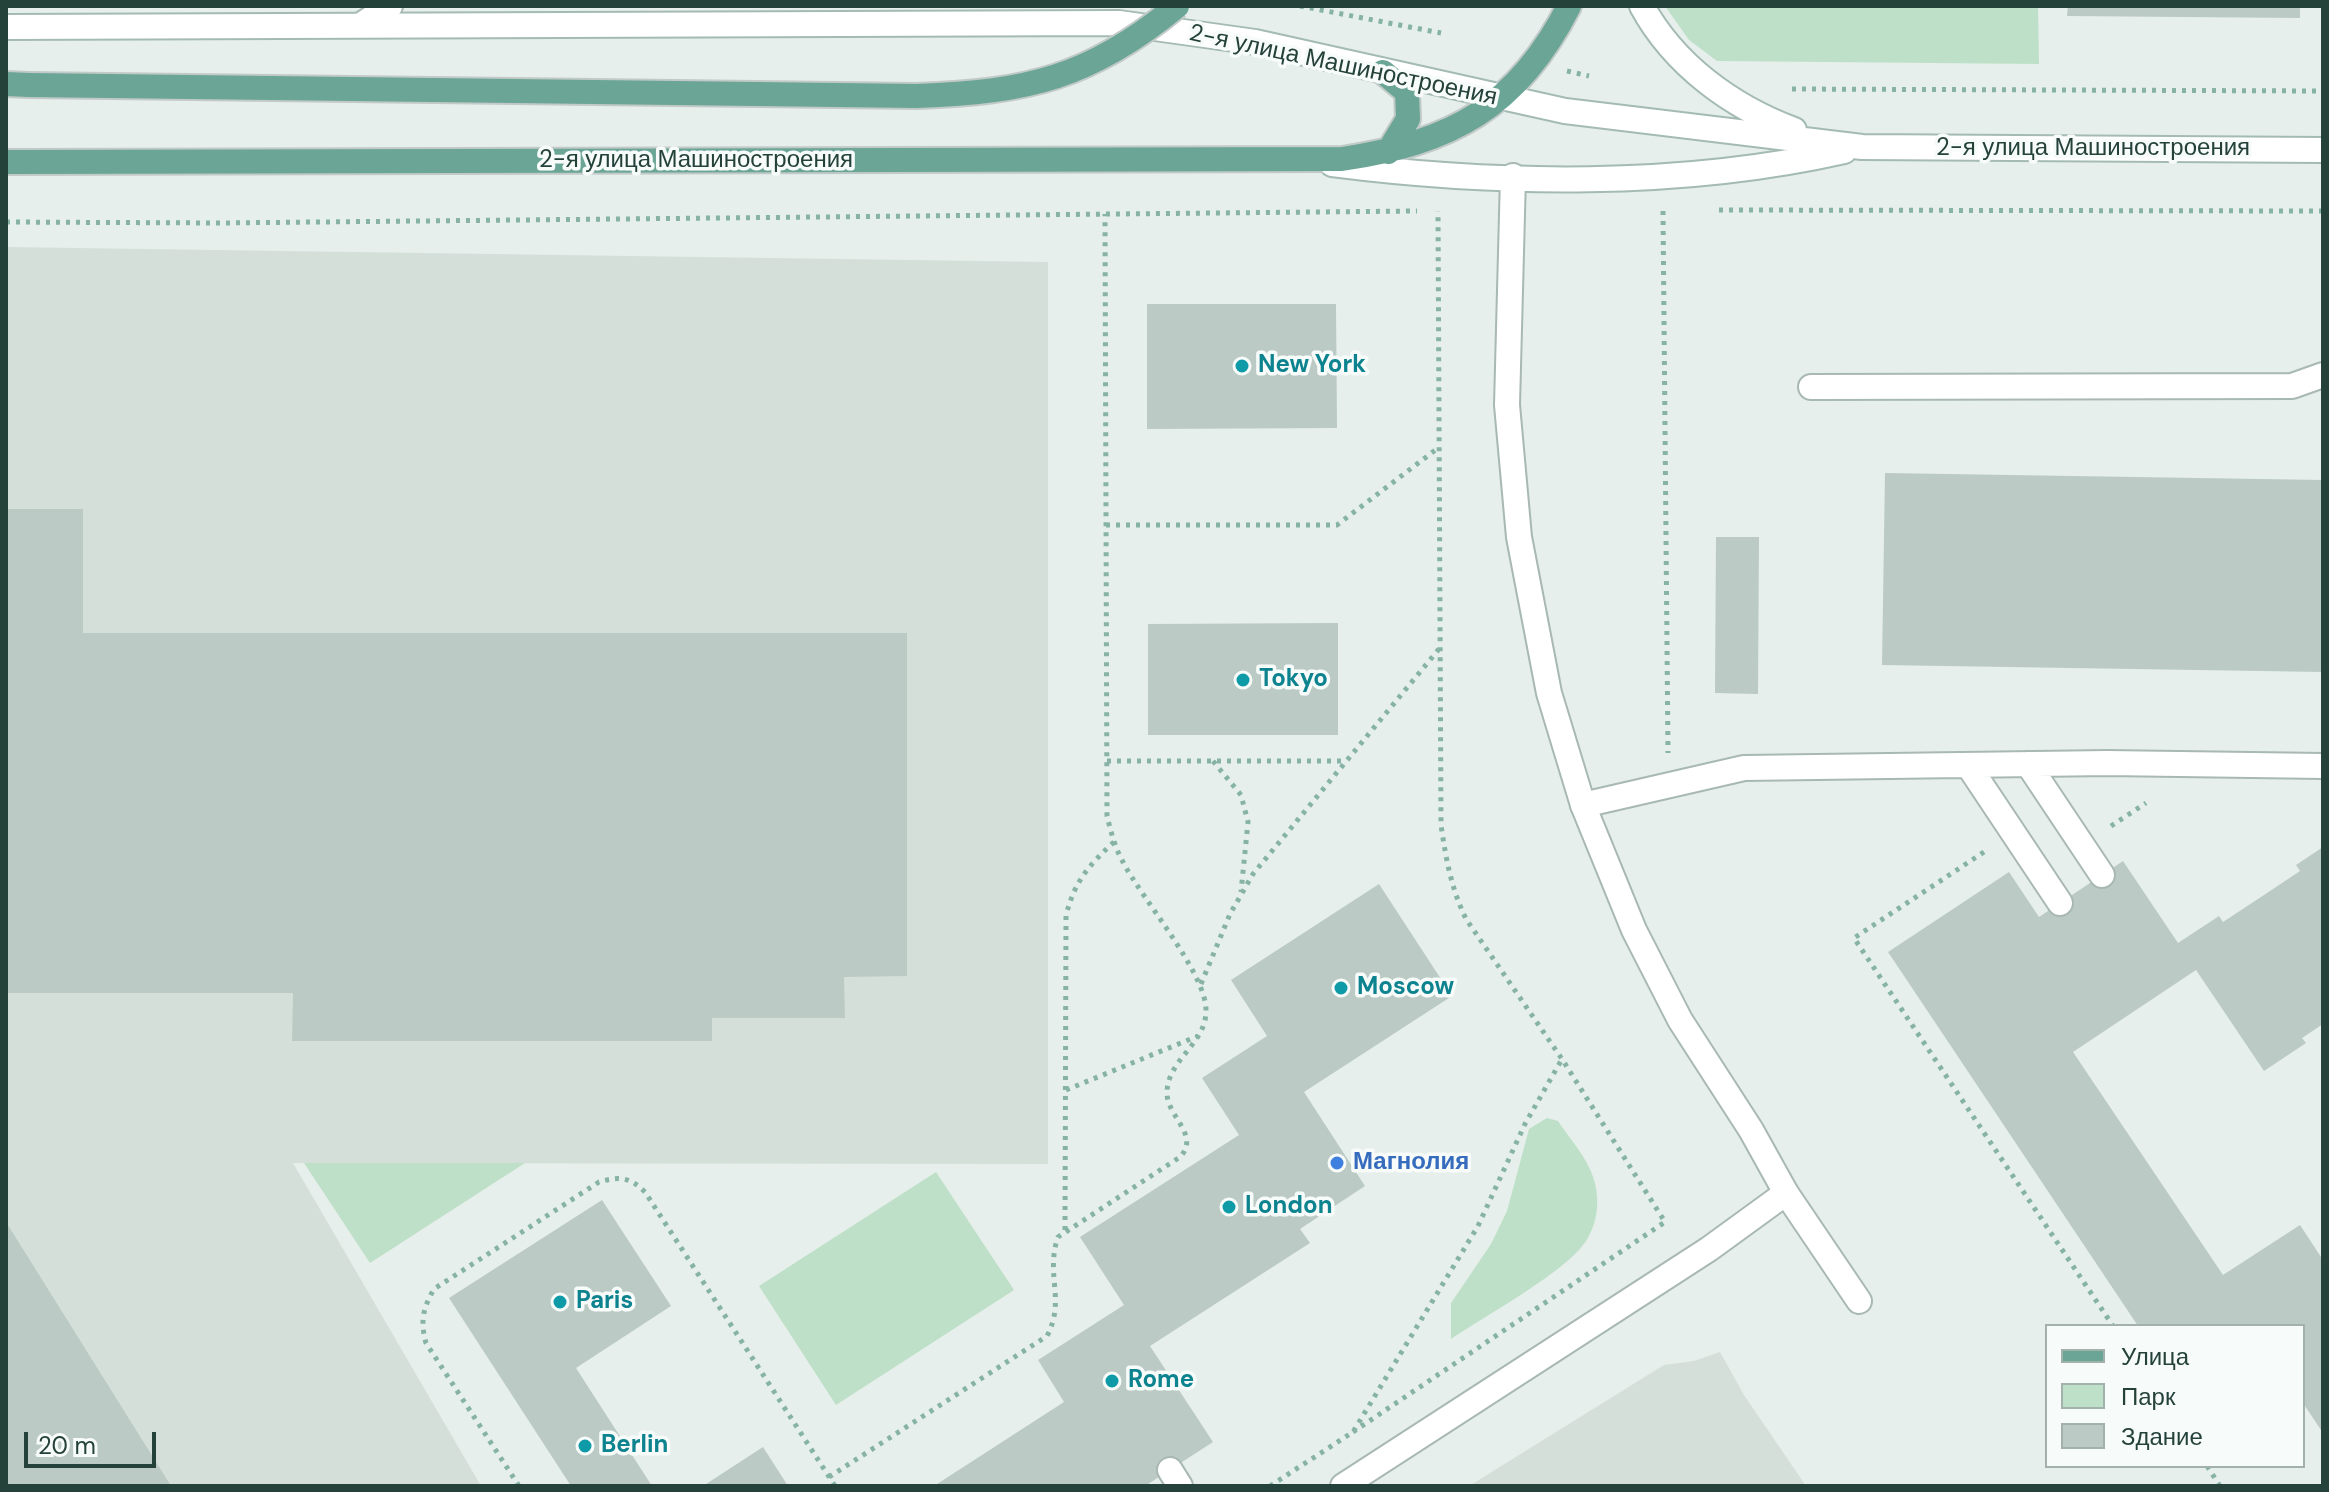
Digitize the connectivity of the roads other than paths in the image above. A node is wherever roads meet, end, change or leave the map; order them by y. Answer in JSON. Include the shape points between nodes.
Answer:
{"nodes":[{"id":1,"x":390,"y":6,"type":"edge"},
{"id":2,"x":1177,"y":6,"type":"edge"},
{"id":3,"x":1569,"y":6,"type":"edge"},
{"id":4,"x":1642,"y":6,"type":"edge"},
{"id":5,"x":771,"y":14,"type":"edge"},
{"id":6,"x":364,"y":23,"type":"junction"},
{"id":7,"x":6,"y":27,"type":"edge"},
{"id":8,"x":1383,"y":72,"type":"junction"},
{"id":9,"x":18,"y":85,"type":"edge"},
{"id":10,"x":1502,"y":99,"type":"junction"},
{"id":11,"x":1862,"y":147,"type":"junction"},
{"id":12,"x":2323,"y":150,"type":"edge"},
{"id":13,"x":1388,"y":152,"type":"junction"},
{"id":14,"x":6,"y":162,"type":"edge"},
{"id":15,"x":1312,"y":162,"type":"junction"},
{"id":16,"x":1513,"y":176,"type":"junction"},
{"id":17,"x":2323,"y":375,"type":"edge"},
{"id":18,"x":1811,"y":387,"type":"dead end"},
{"id":19,"x":2028,"y":764,"type":"junction"},
{"id":20,"x":1968,"y":765,"type":"junction"},
{"id":21,"x":2323,"y":766,"type":"edge"},
{"id":22,"x":1583,"y":805,"type":"junction"},
{"id":23,"x":2102,"y":875,"type":"dead end"},
{"id":24,"x":2060,"y":903,"type":"dead end"},
{"id":25,"x":1786,"y":1193,"type":"junction"},
{"id":26,"x":1859,"y":1301,"type":"dead end"},
{"id":27,"x":1343,"y":1486,"type":"edge"}],
"edges":[{"from":1,"to":6,"type":"main road"},
{"from":2,"to":9,"type":"main road","bridge":true,"via":[[1097,60],[1048,81],[990,93]]},
{"from":3,"to":10,"type":"main road","via":[[1536,60]]},
{"from":4,"to":11,"type":"main road","via":[[1675,53],[1708,84],[1762,118]]},
{"from":5,"to":6,"type":"main road","name":"2-я улица Машиностроения"},
{"from":5,"to":8,"type":"main road","name":"2-я улица Машиностроения","via":[[1119,23],[1255,42]]},
{"from":6,"to":7,"type":"main road","name":"2-я улица Машиностроения"},
{"from":8,"to":10,"type":"main road","name":"2-я улица Машиностроения"},
{"from":8,"to":13,"type":"main road","via":[[1407,92],[1408,119]]},
{"from":10,"to":11,"type":"main road","name":"2-я улица Машиностроения"},
{"from":10,"to":13,"type":"main road","via":[[1472,121]]},
{"from":11,"to":12,"type":"main road","name":"2-я улица Машиностроения"},
{"from":11,"to":16,"type":"main road","name":"2-я улица Машиностроения","via":[[1807,160],[1656,178]]},
{"from":13,"to":15,"type":"main road"},
{"from":14,"to":15,"type":"main road","name":"2-я улица Машиностроения"},
{"from":15,"to":16,"type":"main road","name":"2-я улица Машиностроения","via":[[1403,173]]},
{"from":16,"to":22,"type":"main road","via":[[1507,405],[1519,537],[1549,693]]},
{"from":17,"to":18,"type":"main road","via":[[2292,386]]},
{"from":19,"to":20,"type":"main road"},
{"from":19,"to":21,"type":"main road"},
{"from":19,"to":23,"type":"main road"},
{"from":20,"to":22,"type":"main road","via":[[1744,768]]},
{"from":20,"to":24,"type":"main road"},
{"from":22,"to":25,"type":"main road","via":[[1634,930],[1680,1020]]},
{"from":25,"to":26,"type":"main road"},
{"from":25,"to":27,"type":"main road","via":[[1709,1249]]}]}
